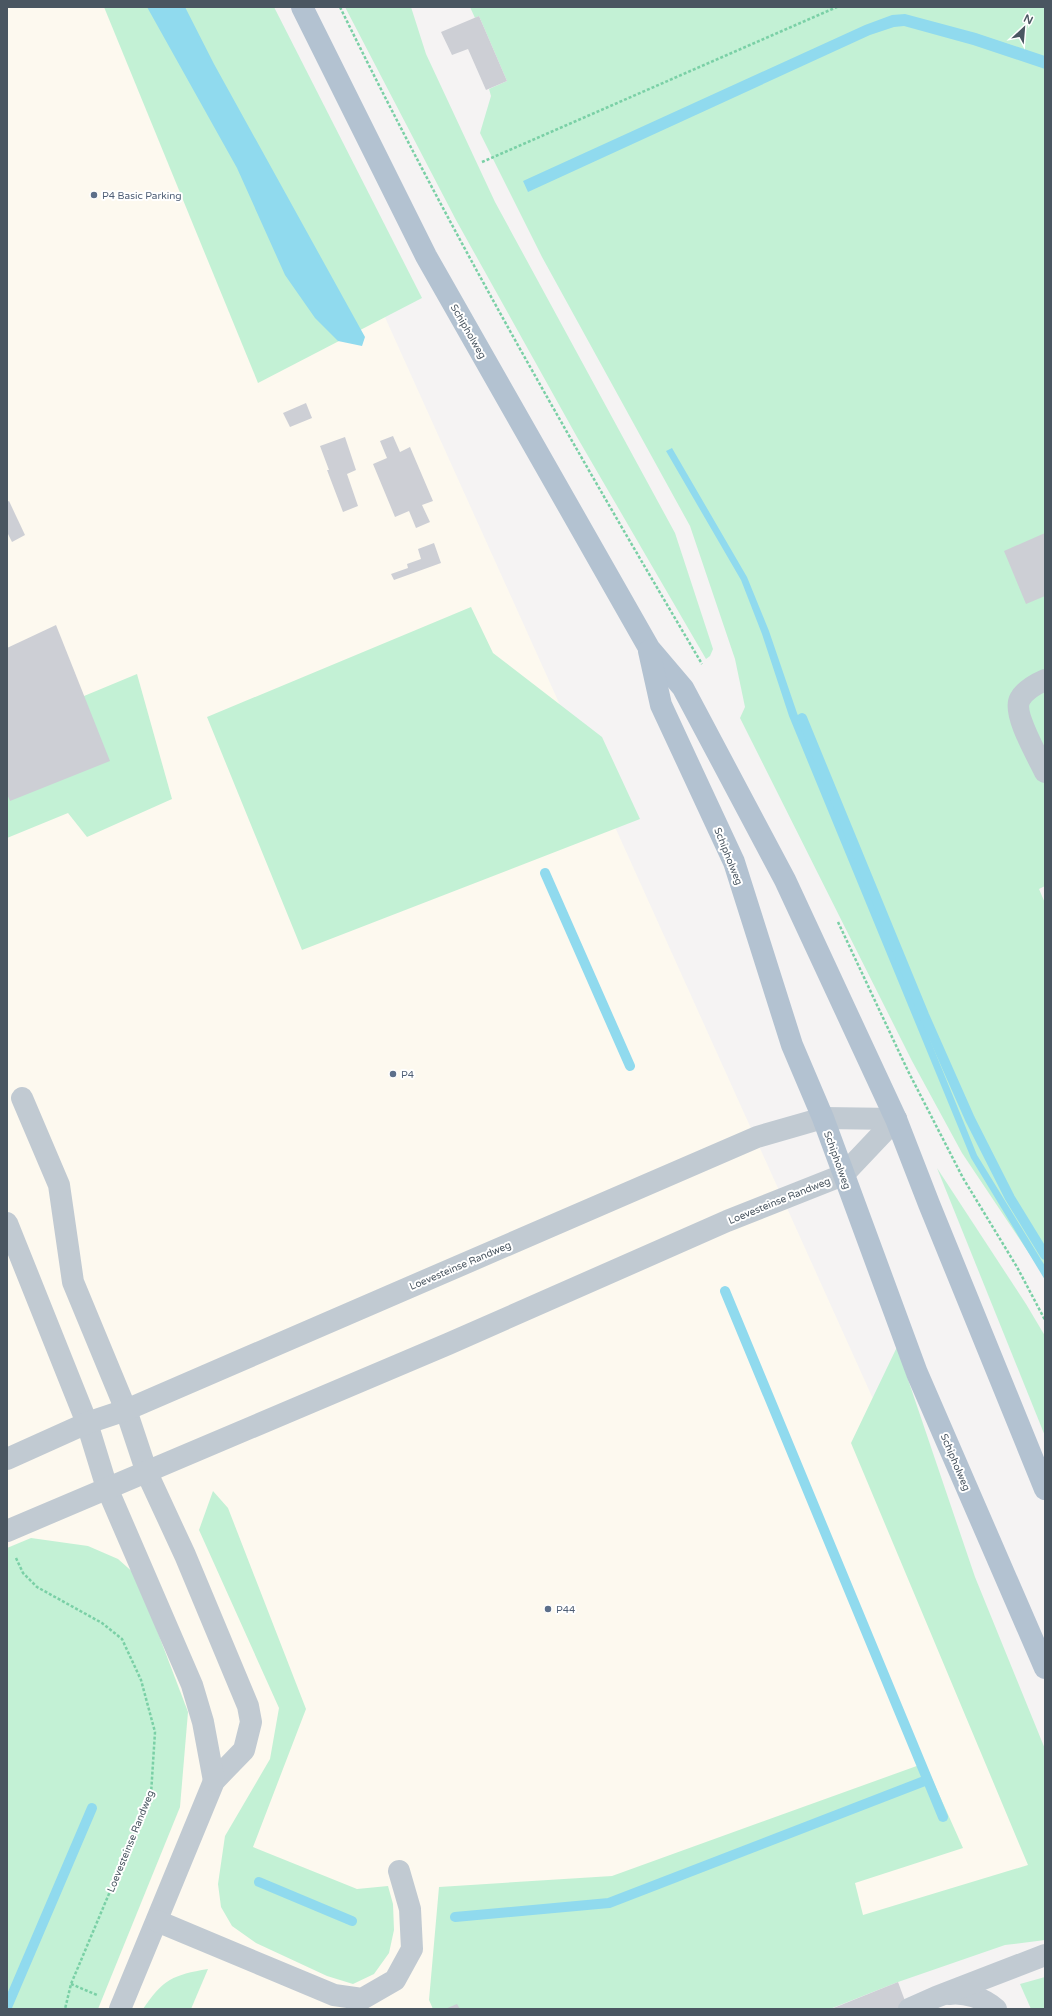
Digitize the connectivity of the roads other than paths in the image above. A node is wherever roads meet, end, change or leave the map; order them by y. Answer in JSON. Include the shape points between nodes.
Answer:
{"nodes":[{"id":1,"x":302,"y":7,"type":"edge"},
{"id":2,"x":649,"y":648,"type":"junction"},
{"id":3,"x":1045,"y":680,"type":"edge"},
{"id":4,"x":1045,"y":772,"type":"edge"},
{"id":5,"x":22,"y":1098,"type":"dead end"},
{"id":6,"x":823,"y":1118,"type":"junction"},
{"id":7,"x":896,"y":1119,"type":"junction"},
{"id":8,"x":843,"y":1175,"type":"junction"},
{"id":9,"x":7,"y":1223,"type":"edge"},
{"id":10,"x":126,"y":1410,"type":"junction"},
{"id":11,"x":86,"y":1423,"type":"junction"},
{"id":12,"x":7,"y":1459,"type":"edge"},
{"id":13,"x":147,"y":1473,"type":"junction"},
{"id":14,"x":107,"y":1488,"type":"junction"},
{"id":15,"x":1045,"y":1489,"type":"edge"},
{"id":16,"x":7,"y":1532,"type":"edge"},
{"id":17,"x":1045,"y":1668,"type":"edge"},
{"id":18,"x":214,"y":1781,"type":"junction"},
{"id":19,"x":399,"y":1871,"type":"dead end"},
{"id":20,"x":157,"y":1921,"type":"junction"},
{"id":21,"x":1045,"y":1955,"type":"edge"},
{"id":22,"x":936,"y":1997,"type":"junction"},
{"id":23,"x":364,"y":2004,"type":"edge"},
{"id":24,"x":120,"y":2009,"type":"edge"},
{"id":25,"x":909,"y":2009,"type":"edge"},
{"id":26,"x":996,"y":2009,"type":"edge"}],
"edges":[{"from":1,"to":2,"type":"main road","name":"Schipholweg","via":[[426,256]]},
{"from":2,"to":6,"type":"main road","name":"Schipholweg","via":[[661,705],[734,862],[792,1044]]},
{"from":2,"to":7,"type":"main road","name":"Schipholweg","via":[[683,688],[785,880]]},
{"from":3,"to":4,"type":"street","via":[[1027,690],[1018,707],[1020,718]]},
{"from":5,"to":10,"type":"street","via":[[59,1184],[73,1282]]},
{"from":6,"to":7,"type":"street","name":"Loevesteinse Randweg"},
{"from":6,"to":8,"type":"main road","name":"Schipholweg"},
{"from":6,"to":10,"type":"street","name":"Loevesteinse Randweg","via":[[757,1137]]},
{"from":7,"to":8,"type":"street","name":"Loevesteinse Randweg"},
{"from":7,"to":15,"type":"main road","name":"Schipholweg"},
{"from":8,"to":13,"type":"street","name":"Loevesteinse Randweg","via":[[727,1221]]},
{"from":8,"to":17,"type":"main road","name":"Schipholweg","via":[[917,1373]]},
{"from":9,"to":11,"type":"street"},
{"from":10,"to":11,"type":"street","name":"Loevesteinse Randweg"},
{"from":10,"to":13,"type":"street"},
{"from":11,"to":12,"type":"street","name":"Loevesteinse Randweg"},
{"from":11,"to":14,"type":"street"},
{"from":13,"to":14,"type":"street","name":"Loevesteinse Randweg"},
{"from":13,"to":18,"type":"street","via":[[185,1555],[248,1706],[251,1722],[244,1750]]},
{"from":14,"to":16,"type":"street","name":"Loevesteinse Randweg"},
{"from":14,"to":18,"type":"street","via":[[192,1685],[203,1722]]},
{"from":18,"to":20,"type":"street"},
{"from":19,"to":23,"type":"street","via":[[410,1909],[412,1949],[395,1980]]},
{"from":20,"to":23,"type":"street","via":[[334,1996]]},
{"from":20,"to":24,"type":"street"},
{"from":21,"to":22,"type":"street"},
{"from":22,"to":25,"type":"street"},
{"from":22,"to":26,"type":"street","via":[[957,1993],[977,1997]]}]}
